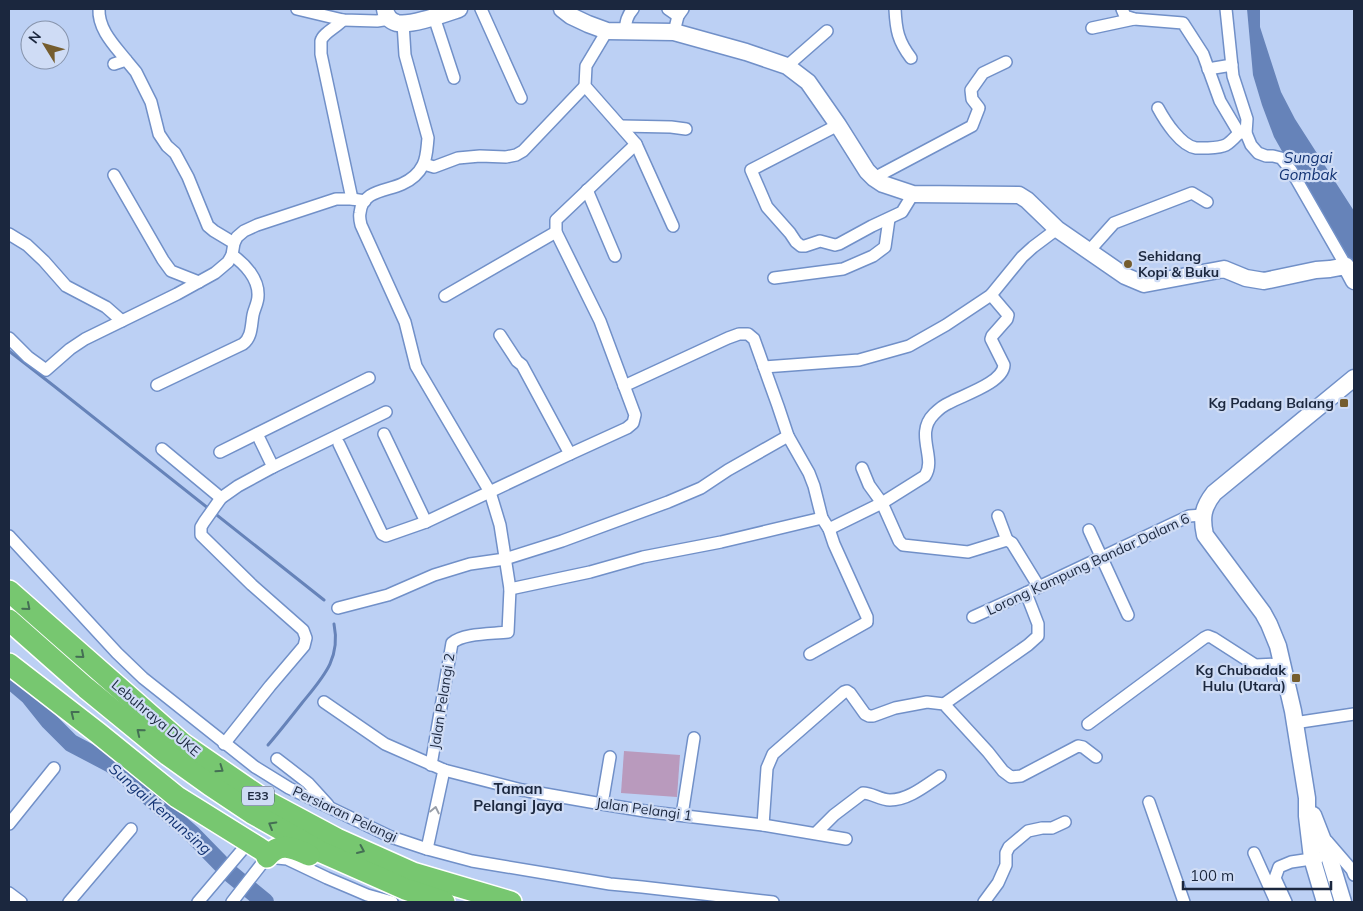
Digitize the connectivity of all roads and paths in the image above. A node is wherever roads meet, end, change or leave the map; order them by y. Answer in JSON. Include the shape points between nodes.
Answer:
{"nodes":[{"id":1,"x":99,"y":9,"type":"edge"},
{"id":2,"x":297,"y":9,"type":"edge"},
{"id":3,"x":458,"y":9,"type":"edge"},
{"id":4,"x":481,"y":9,"type":"edge"},
{"id":5,"x":562,"y":9,"type":"edge"},
{"id":6,"x":633,"y":9,"type":"edge"},
{"id":7,"x":668,"y":9,"type":"edge"},
{"id":8,"x":895,"y":9,"type":"edge"},
{"id":9,"x":1122,"y":9,"type":"edge"},
{"id":10,"x":1226,"y":9,"type":"edge"},
{"id":11,"x":393,"y":17,"type":"edge"},
{"id":12,"x":434,"y":17,"type":"junction"},
{"id":13,"x":678,"y":19,"type":"edge"},
{"id":14,"x":343,"y":20,"type":"junction"},
{"id":15,"x":1134,"y":20,"type":"junction"},
{"id":16,"x":1092,"y":28,"type":"dead end"},
{"id":17,"x":607,"y":31,"type":"junction"},
{"id":18,"x":626,"y":31,"type":"junction"},
{"id":19,"x":827,"y":31,"type":"dead end"},
{"id":20,"x":911,"y":58,"type":"dead end"},
{"id":21,"x":126,"y":60,"type":"junction"},
{"id":22,"x":1006,"y":62,"type":"dead end"},
{"id":23,"x":114,"y":64,"type":"dead end"},
{"id":24,"x":787,"y":66,"type":"junction"},
{"id":25,"x":1232,"y":66,"type":"junction"},
{"id":26,"x":1208,"y":69,"type":"junction"},
{"id":27,"x":454,"y":78,"type":"dead end"},
{"id":28,"x":585,"y":86,"type":"junction"},
{"id":29,"x":521,"y":98,"type":"dead end"},
{"id":30,"x":1158,"y":108,"type":"dead end"},
{"id":31,"x":838,"y":125,"type":"junction"},
{"id":32,"x":621,"y":126,"type":"junction"},
{"id":33,"x":686,"y":130,"type":"dead end"},
{"id":34,"x":1242,"y":133,"type":"junction"},
{"id":35,"x":636,"y":144,"type":"junction"},
{"id":36,"x":424,"y":164,"type":"junction"},
{"id":37,"x":114,"y":175,"type":"dead end"},
{"id":38,"x":874,"y":178,"type":"junction"},
{"id":39,"x":588,"y":190,"type":"junction"},
{"id":40,"x":913,"y":194,"type":"junction"},
{"id":41,"x":352,"y":199,"type":"junction"},
{"id":42,"x":365,"y":201,"type":"junction"},
{"id":43,"x":1208,"y":202,"type":"dead end"},
{"id":44,"x":889,"y":219,"type":"junction"},
{"id":45,"x":673,"y":226,"type":"dead end"},
{"id":46,"x":1057,"y":229,"type":"junction"},
{"id":47,"x":556,"y":232,"type":"junction"},
{"id":48,"x":9,"y":234,"type":"edge"},
{"id":49,"x":233,"y":249,"type":"junction"},
{"id":50,"x":1088,"y":251,"type":"junction"},
{"id":51,"x":615,"y":256,"type":"dead end"},
{"id":52,"x":1346,"y":266,"type":"junction"},
{"id":53,"x":774,"y":278,"type":"dead end"},
{"id":54,"x":1354,"y":281,"type":"edge"},
{"id":55,"x":199,"y":282,"type":"junction"},
{"id":56,"x":991,"y":295,"type":"junction"},
{"id":57,"x":445,"y":296,"type":"dead end"},
{"id":58,"x":122,"y":321,"type":"junction"},
{"id":59,"x":500,"y":336,"type":"dead end"},
{"id":60,"x":9,"y":338,"type":"edge"},
{"id":61,"x":764,"y":367,"type":"junction"},
{"id":62,"x":369,"y":378,"type":"dead end"},
{"id":63,"x":1354,"y":378,"type":"edge"},
{"id":64,"x":156,"y":385,"type":"dead end"},
{"id":65,"x":624,"y":386,"type":"junction"},
{"id":66,"x":386,"y":412,"type":"dead end"},
{"id":67,"x":257,"y":434,"type":"junction"},
{"id":68,"x":384,"y":434,"type":"dead end"},
{"id":69,"x":788,"y":436,"type":"junction"},
{"id":70,"x":339,"y":444,"type":"dead end"},
{"id":71,"x":162,"y":449,"type":"dead end"},
{"id":72,"x":220,"y":452,"type":"dead end"},
{"id":73,"x":570,"y":454,"type":"junction"},
{"id":74,"x":273,"y":467,"type":"junction"},
{"id":75,"x":862,"y":468,"type":"dead end"},
{"id":76,"x":490,"y":492,"type":"junction"},
{"id":77,"x":219,"y":500,"type":"junction"},
{"id":78,"x":882,"y":503,"type":"junction"},
{"id":79,"x":1203,"y":515,"type":"junction"},
{"id":80,"x":998,"y":516,"type":"dead end"},
{"id":81,"x":822,"y":518,"type":"junction"},
{"id":82,"x":426,"y":522,"type":"junction"},
{"id":83,"x":829,"y":529,"type":"junction"},
{"id":84,"x":1089,"y":530,"type":"dead end"},
{"id":85,"x":9,"y":536,"type":"edge"},
{"id":86,"x":1007,"y":540,"type":"junction"},
{"id":87,"x":1102,"y":557,"type":"junction"},
{"id":88,"x":506,"y":559,"type":"junction"},
{"id":89,"x":1039,"y":587,"type":"junction"},
{"id":90,"x":510,"y":589,"type":"junction"},
{"id":91,"x":9,"y":591,"type":"edge"},
{"id":92,"x":1026,"y":593,"type":"junction"},
{"id":93,"x":338,"y":608,"type":"dead end"},
{"id":94,"x":1128,"y":615,"type":"dead end"},
{"id":95,"x":972,"y":617,"type":"dead end"},
{"id":96,"x":9,"y":620,"type":"edge"},
{"id":97,"x":810,"y":654,"type":"dead end"},
{"id":98,"x":9,"y":664,"type":"edge"},
{"id":99,"x":1282,"y":664,"type":"junction"},
{"id":100,"x":324,"y":702,"type":"dead end"},
{"id":101,"x":944,"y":704,"type":"junction"},
{"id":102,"x":1354,"y":714,"type":"edge"},
{"id":103,"x":1294,"y":723,"type":"junction"},
{"id":104,"x":1088,"y":724,"type":"dead end"},
{"id":105,"x":694,"y":738,"type":"dead end"},
{"id":106,"x":224,"y":744,"type":"junction"},
{"id":107,"x":610,"y":757,"type":"dead end"},
{"id":108,"x":1096,"y":757,"type":"dead end"},
{"id":109,"x":277,"y":759,"type":"dead end"},
{"id":110,"x":431,"y":765,"type":"junction"},
{"id":111,"x":54,"y":768,"type":"dead end"},
{"id":112,"x":444,"y":770,"type":"junction"},
{"id":113,"x":940,"y":776,"type":"dead end"},
{"id":114,"x":1307,"y":798,"type":"junction"},
{"id":115,"x":1149,"y":802,"type":"dead end"},
{"id":116,"x":602,"y":804,"type":"junction"},
{"id":117,"x":333,"y":810,"type":"junction"},
{"id":118,"x":682,"y":815,"type":"junction"},
{"id":119,"x":1065,"y":822,"type":"dead end"},
{"id":120,"x":9,"y":824,"type":"edge"},
{"id":121,"x":762,"y":825,"type":"junction"},
{"id":122,"x":131,"y":829,"type":"dead end"},
{"id":123,"x":816,"y":833,"type":"junction"},
{"id":124,"x":1321,"y":834,"type":"junction"},
{"id":125,"x":846,"y":838,"type":"dead end"},
{"id":126,"x":243,"y":849,"type":"dead end"},
{"id":127,"x":427,"y":850,"type":"junction"},
{"id":128,"x":1254,"y":853,"type":"dead end"},
{"id":129,"x":1329,"y":856,"type":"junction"},
{"id":130,"x":1312,"y":858,"type":"junction"},
{"id":131,"x":261,"y":865,"type":"junction"},
{"id":132,"x":1354,"y":876,"type":"edge"},
{"id":133,"x":9,"y":893,"type":"edge"},
{"id":134,"x":398,"y":896,"type":"edge"},
{"id":135,"x":1347,"y":900,"type":"edge"},
{"id":136,"x":233,"y":901,"type":"edge"},
{"id":137,"x":21,"y":902,"type":"edge"},
{"id":138,"x":69,"y":902,"type":"edge"},
{"id":139,"x":198,"y":902,"type":"edge"},
{"id":140,"x":444,"y":902,"type":"edge"},
{"id":141,"x":511,"y":902,"type":"edge"},
{"id":142,"x":773,"y":902,"type":"edge"},
{"id":143,"x":984,"y":902,"type":"edge"},
{"id":144,"x":1184,"y":902,"type":"edge"},
{"id":145,"x":1276,"y":902,"type":"edge"},
{"id":146,"x":1286,"y":902,"type":"edge"},
{"id":147,"x":1326,"y":902,"type":"edge"}],
"edges":[{"from":1,"to":21,"type":"street","via":[[106,35]]},
{"from":2,"to":14,"type":"street"},
{"from":3,"to":12,"type":"street"},
{"from":4,"to":29,"type":"street"},
{"from":5,"to":17,"type":"street"},
{"from":6,"to":18,"type":"street","via":[[628,14]]},
{"from":7,"to":13,"type":"street"},
{"from":8,"to":20,"type":"street","via":[[897,35]]},
{"from":9,"to":15,"type":"street","via":[[1125,16]]},
{"from":10,"to":25,"type":"street"},
{"from":11,"to":12,"type":"street"},
{"from":11,"to":14,"type":"street","via":[[377,21]]},
{"from":11,"to":36,"type":"street","via":[[428,138]]},
{"from":12,"to":27,"type":"street"},
{"from":13,"to":18,"type":"street"},
{"from":13,"to":24,"type":"street","via":[[746,52]]},
{"from":14,"to":41,"type":"street","via":[[321,39],[321,54]]},
{"from":15,"to":16,"type":"street"},
{"from":15,"to":26,"type":"street","via":[[1183,23],[1203,54]]},
{"from":17,"to":18,"type":"street"},
{"from":17,"to":28,"type":"street","via":[[586,66]]},
{"from":19,"to":24,"type":"street"},
{"from":21,"to":23,"type":"street"},
{"from":21,"to":49,"type":"street","via":[[151,102],[158,134],[175,153],[208,226]]},
{"from":22,"to":38,"type":"street","via":[[983,73],[971,90],[972,99],[979,108],[972,126]]},
{"from":24,"to":31,"type":"street","via":[[808,82]]},
{"from":25,"to":26,"type":"street"},
{"from":25,"to":34,"type":"street","via":[[1247,119]]},
{"from":26,"to":34,"type":"street","via":[[1220,101]]},
{"from":28,"to":32,"type":"street"},
{"from":28,"to":36,"type":"street","via":[[516,156],[458,158],[434,167]]},
{"from":30,"to":34,"type":"street","via":[[1183,142],[1195,148],[1228,145]]},
{"from":31,"to":38,"type":"street"},
{"from":31,"to":44,"type":"street","via":[[753,168],[751,172],[767,207],[801,246],[820,240],[839,244]]},
{"from":32,"to":33,"type":"street"},
{"from":32,"to":35,"type":"street"},
{"from":34,"to":52,"type":"street","via":[[1258,153],[1281,158],[1291,170]]},
{"from":35,"to":39,"type":"street"},
{"from":35,"to":45,"type":"street"},
{"from":36,"to":42,"type":"street","via":[[417,174],[402,184],[377,191]]},
{"from":37,"to":55,"type":"street","via":[[171,271]]},
{"from":38,"to":40,"type":"street"},
{"from":39,"to":47,"type":"street","via":[[556,220]]},
{"from":39,"to":51,"type":"street"},
{"from":40,"to":44,"type":"street","via":[[902,212]]},
{"from":40,"to":46,"type":"street","via":[[1019,195]]},
{"from":41,"to":42,"type":"street"},
{"from":41,"to":49,"type":"street","via":[[336,199],[257,225],[237,237]]},
{"from":42,"to":76,"type":"street","via":[[360,212],[361,225],[405,322],[416,366]]},
{"from":43,"to":50,"type":"street","via":[[1192,193],[1114,223]]},
{"from":44,"to":53,"type":"street","via":[[886,247],[873,256],[843,269]]},
{"from":46,"to":50,"type":"street"},
{"from":46,"to":56,"type":"street","via":[[1027,252]]},
{"from":47,"to":57,"type":"street"},
{"from":47,"to":65,"type":"street","via":[[600,321]]},
{"from":48,"to":58,"type":"street","via":[[27,245],[66,286],[106,307]]},
{"from":49,"to":55,"type":"street","via":[[228,262]]},
{"from":49,"to":64,"type":"street","via":[[258,288],[248,340]]},
{"from":50,"to":52,"type":"street","via":[[1125,276],[1144,284],[1224,269],[1264,282]]},
{"from":52,"to":54,"type":"street"},
{"from":55,"to":58,"type":"street"},
{"from":56,"to":61,"type":"street","via":[[946,326],[909,346],[859,360]]},
{"from":56,"to":78,"type":"street","via":[[1008,315],[991,339],[1004,370],[984,387],[948,403],[932,415],[925,436],[928,471]]},
{"from":58,"to":60,"type":"street","via":[[85,339],[46,370]]},
{"from":59,"to":73,"type":"street","via":[[522,366]]},
{"from":61,"to":65,"type":"street","via":[[754,339],[748,334],[739,334]]},
{"from":61,"to":69,"type":"street"},
{"from":62,"to":67,"type":"street"},
{"from":63,"to":79,"type":"street","via":[[1214,492]]},
{"from":65,"to":73,"type":"street","via":[[635,415],[633,423]]},
{"from":66,"to":74,"type":"street"},
{"from":67,"to":72,"type":"street"},
{"from":67,"to":74,"type":"street"},
{"from":68,"to":82,"type":"street"},
{"from":69,"to":81,"type":"street","via":[[809,473]]},
{"from":69,"to":88,"type":"street","via":[[701,488]]},
{"from":70,"to":82,"type":"street","via":[[382,534],[386,536]]},
{"from":71,"to":77,"type":"street"},
{"from":73,"to":76,"type":"street"},
{"from":74,"to":77,"type":"street"},
{"from":75,"to":78,"type":"street"},
{"from":76,"to":82,"type":"street"},
{"from":76,"to":88,"type":"street"},
{"from":77,"to":106,"type":"street","via":[[201,527],[201,535],[303,630],[306,638],[304,646]]},
{"from":78,"to":83,"type":"street"},
{"from":78,"to":86,"type":"street","via":[[903,545],[968,552]]},
{"from":79,"to":87,"type":"street","name":"Lorong Kampung Bandar Dalam 6","via":[[1189,516]]},
{"from":79,"to":99,"type":"street","via":[[1205,535],[1263,612]]},
{"from":80,"to":86,"type":"street"},
{"from":81,"to":83,"type":"street"},
{"from":81,"to":90,"type":"street"},
{"from":83,"to":97,"type":"street","via":[[868,620]]},
{"from":84,"to":87,"type":"street"},
{"from":85,"to":106,"type":"street","name":"Persiaran Pelangi","via":[[117,654]]},
{"from":86,"to":89,"type":"street"},
{"from":87,"to":89,"type":"street","name":"Lorong Kampung Bandar Dalam 6"},
{"from":87,"to":94,"type":"street"},
{"from":88,"to":90,"type":"street"},
{"from":88,"to":93,"type":"street","via":[[470,564],[388,595]]},
{"from":89,"to":92,"type":"street","name":"Lorong Kampung Bandar Dalam 6"},
{"from":90,"to":110,"type":"street","name":"Jalan Pelangi 2","via":[[508,632],[461,638],[452,643]]},
{"from":91,"to":141,"type":"highway","name":"Lebuhraya DUKE","number":"E33","one_way":true,"via":[[183,744],[266,801],[337,839],[413,873]]},
{"from":92,"to":95,"type":"street","name":"Lorong Kampung Bandar Dalam 6"},
{"from":92,"to":101,"type":"street","via":[[1038,624],[1038,636]]},
{"from":134,"to":96,"type":"highway","name":"Lebuhraya DUKE","number":"E33","one_way":true,"via":[[252,813],[210,785],[86,688]]},
{"from":131,"to":98,"type":"highway","one_way":true,"via":[[265,852],[177,797]]},
{"from":99,"to":103,"type":"street"},
{"from":99,"to":104,"type":"street","via":[[1255,664],[1208,636]]},
{"from":100,"to":110,"type":"street","name":"Jalan Pelangi 1","via":[[385,744]]},
{"from":101,"to":108,"type":"street","via":[[1011,777],[1021,776],[1078,746]]},
{"from":101,"to":121,"type":"street","via":[[927,702],[869,716],[850,693],[844,692],[773,754],[766,768]]},
{"from":102,"to":103,"type":"street"},
{"from":103,"to":114,"type":"street"},
{"from":105,"to":118,"type":"street"},
{"from":106,"to":117,"type":"street","name":"Persiaran Pelangi","via":[[254,768]]},
{"from":107,"to":116,"type":"street"},
{"from":109,"to":117,"type":"street","via":[[308,783]]},
{"from":110,"to":112,"type":"street","name":"Jalan Pelangi 1"},
{"from":111,"to":120,"type":"street"},
{"from":112,"to":116,"type":"street","name":"Jalan Pelangi 1","via":[[522,790]]},
{"from":127,"to":112,"type":"street","one_way":true},
{"from":113,"to":123,"type":"street","via":[[909,796],[889,800],[863,793],[834,814]]},
{"from":114,"to":124,"type":"street"},
{"from":114,"to":130,"type":"street"},
{"from":115,"to":144,"type":"street"},
{"from":116,"to":118,"type":"street","name":"Jalan Pelangi 1"},
{"from":117,"to":127,"type":"street","name":"Persiaran Pelangi"},
{"from":118,"to":121,"type":"street","name":"Jalan Pelangi 1"},
{"from":119,"to":143,"type":"street","via":[[1052,828],[1028,831],[1009,847],[998,883]]},
{"from":121,"to":123,"type":"street","name":"Jalan Pelangi 1"},
{"from":122,"to":138,"type":"street"},
{"from":123,"to":125,"type":"street","name":"Jalan Pelangi 1"},
{"from":124,"to":129,"type":"street"},
{"from":124,"to":132,"type":"street"},
{"from":126,"to":139,"type":"street"},
{"from":127,"to":142,"type":"street","name":"Persiaran Pelangi","via":[[472,861],[610,884]]},
{"from":128,"to":145,"type":"street"},
{"from":129,"to":130,"type":"street"},
{"from":129,"to":135,"type":"street"},
{"from":130,"to":146,"type":"street","via":[[1279,868],[1275,878]]},
{"from":130,"to":147,"type":"street"},
{"from":131,"to":134,"type":"highway","via":[[277,848],[299,850],[380,888],[396,892]]},
{"from":131,"to":136,"type":"street"},
{"from":133,"to":137,"type":"street"},
{"from":134,"to":140,"type":"highway","name":"Lebuhraya DUKE","number":"E33"}]}
